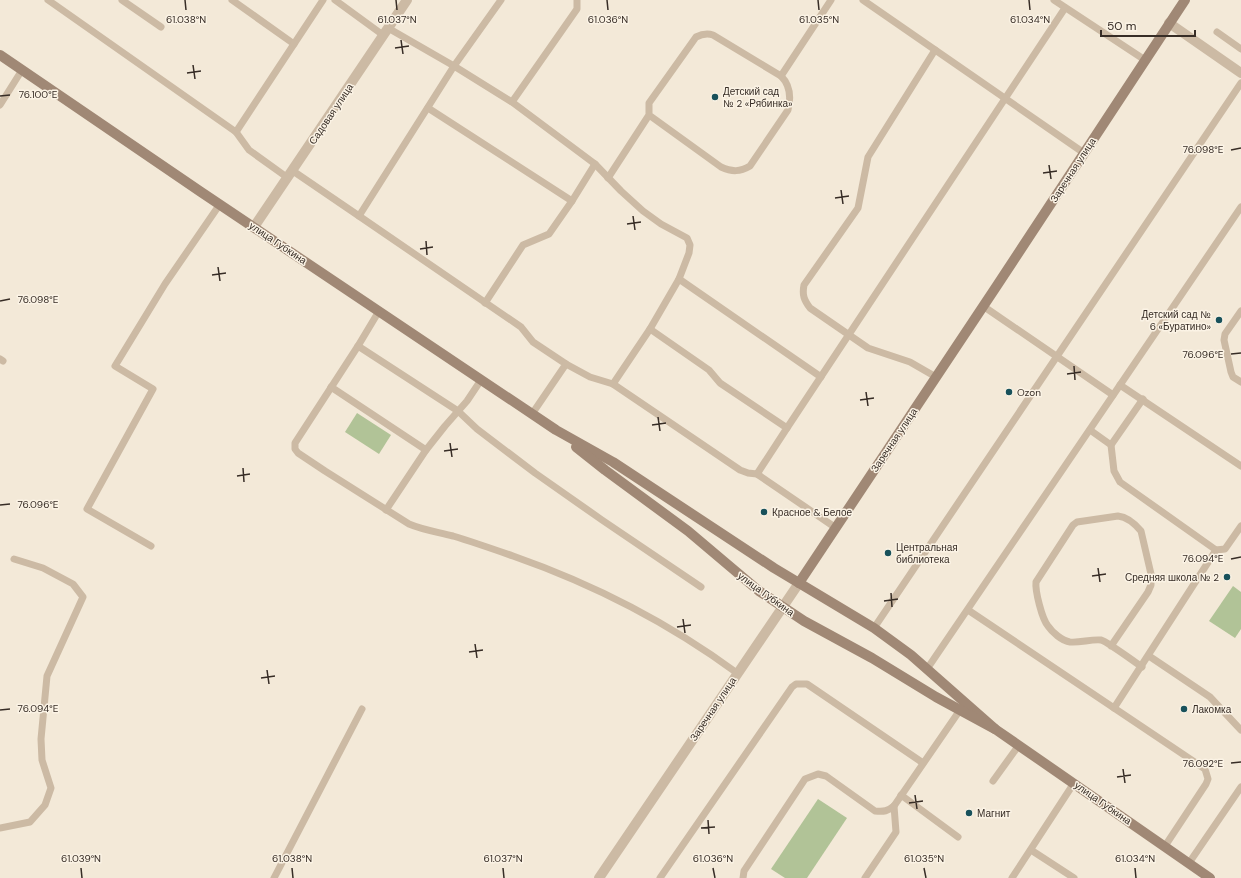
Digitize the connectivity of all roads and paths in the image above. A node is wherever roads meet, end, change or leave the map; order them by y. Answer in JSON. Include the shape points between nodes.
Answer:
{"nodes":[{"id":1,"x":48,"y":0,"type":"edge"},
{"id":2,"x":122,"y":0,"type":"edge"},
{"id":3,"x":232,"y":0,"type":"edge"},
{"id":4,"x":323,"y":0,"type":"edge"},
{"id":5,"x":335,"y":0,"type":"edge"},
{"id":6,"x":407,"y":0,"type":"edge"},
{"id":7,"x":501,"y":0,"type":"edge"},
{"id":8,"x":577,"y":0,"type":"edge"},
{"id":9,"x":831,"y":0,"type":"edge"},
{"id":10,"x":863,"y":0,"type":"edge"},
{"id":11,"x":1054,"y":0,"type":"edge"},
{"id":12,"x":1185,"y":0,"type":"edge"},
{"id":13,"x":1065,"y":8,"type":"junction"},
{"id":14,"x":1169,"y":23,"type":"junction"},
{"id":15,"x":161,"y":27,"type":"dead end"},
{"id":16,"x":386,"y":32,"type":"junction"},
{"id":17,"x":1217,"y":32,"type":"dead end"},
{"id":18,"x":294,"y":44,"type":"junction"},
{"id":19,"x":1241,"y":49,"type":"edge"},
{"id":20,"x":935,"y":50,"type":"junction"},
{"id":21,"x":0,"y":55,"type":"edge"},
{"id":22,"x":1145,"y":60,"type":"junction"},
{"id":23,"x":454,"y":66,"type":"junction"},
{"id":24,"x":22,"y":70,"type":"junction"},
{"id":25,"x":1241,"y":73,"type":"edge"},
{"id":26,"x":781,"y":76,"type":"junction"},
{"id":27,"x":1241,"y":83,"type":"edge"},
{"id":28,"x":1005,"y":98,"type":"junction"},
{"id":29,"x":512,"y":102,"type":"junction"},
{"id":30,"x":0,"y":105,"type":"edge"},
{"id":31,"x":428,"y":108,"type":"junction"},
{"id":32,"x":649,"y":115,"type":"junction"},
{"id":33,"x":236,"y":132,"type":"junction"},
{"id":34,"x":1084,"y":152,"type":"junction"},
{"id":35,"x":595,"y":164,"type":"junction"},
{"id":36,"x":290,"y":174,"type":"junction"},
{"id":37,"x":608,"y":178,"type":"junction"},
{"id":38,"x":572,"y":201,"type":"junction"},
{"id":39,"x":220,"y":204,"type":"junction"},
{"id":40,"x":1241,"y":207,"type":"edge"},
{"id":41,"x":359,"y":216,"type":"junction"},
{"id":42,"x":254,"y":227,"type":"junction"},
{"id":43,"x":679,"y":279,"type":"junction"},
{"id":44,"x":485,"y":303,"type":"junction"},
{"id":45,"x":984,"y":306,"type":"junction"},
{"id":46,"x":379,"y":311,"type":"junction"},
{"id":47,"x":1241,"y":311,"type":"edge"},
{"id":48,"x":650,"y":329,"type":"junction"},
{"id":49,"x":849,"y":336,"type":"junction"},
{"id":50,"x":358,"y":346,"type":"junction"},
{"id":51,"x":1057,"y":356,"type":"junction"},
{"id":52,"x":566,"y":364,"type":"junction"},
{"id":53,"x":821,"y":377,"type":"junction"},
{"id":54,"x":936,"y":377,"type":"junction"},
{"id":55,"x":480,"y":380,"type":"junction"},
{"id":56,"x":1241,"y":382,"type":"edge"},
{"id":57,"x":613,"y":384,"type":"junction"},
{"id":58,"x":1120,"y":385,"type":"junction"},
{"id":59,"x":331,"y":387,"type":"junction"},
{"id":60,"x":1113,"y":395,"type":"junction"},
{"id":61,"x":1142,"y":399,"type":"junction"},
{"id":62,"x":458,"y":411,"type":"junction"},
{"id":63,"x":532,"y":414,"type":"junction"},
{"id":64,"x":787,"y":428,"type":"junction"},
{"id":65,"x":556,"y":430,"type":"junction"},
{"id":66,"x":1090,"y":430,"type":"junction"},
{"id":67,"x":1111,"y":446,"type":"junction"},
{"id":68,"x":426,"y":450,"type":"junction"},
{"id":69,"x":1241,"y":466,"type":"edge"},
{"id":70,"x":757,"y":474,"type":"junction"},
{"id":71,"x":386,"y":510,"type":"junction"},
{"id":72,"x":1241,"y":526,"type":"edge"},
{"id":73,"x":836,"y":528,"type":"junction"},
{"id":74,"x":151,"y":546,"type":"dead end"},
{"id":75,"x":1216,"y":550,"type":"junction"},
{"id":76,"x":14,"y":559,"type":"dead end"},
{"id":77,"x":799,"y":583,"type":"junction"},
{"id":78,"x":701,"y":587,"type":"dead end"},
{"id":79,"x":782,"y":607,"type":"junction"},
{"id":80,"x":968,"y":610,"type":"junction"},
{"id":81,"x":874,"y":628,"type":"junction"},
{"id":82,"x":1111,"y":646,"type":"junction"},
{"id":83,"x":1149,"y":656,"type":"junction"},
{"id":84,"x":1142,"y":667,"type":"junction"},
{"id":85,"x":927,"y":669,"type":"junction"},
{"id":86,"x":737,"y":674,"type":"junction"},
{"id":87,"x":1114,"y":708,"type":"junction"},
{"id":88,"x":362,"y":709,"type":"dead end"},
{"id":89,"x":960,"y":710,"type":"junction"},
{"id":90,"x":995,"y":729,"type":"junction"},
{"id":91,"x":1241,"y":730,"type":"edge"},
{"id":92,"x":1019,"y":745,"type":"junction"},
{"id":93,"x":923,"y":763,"type":"junction"},
{"id":94,"x":993,"y":781,"type":"dead end"},
{"id":95,"x":1074,"y":783,"type":"junction"},
{"id":96,"x":1241,"y":787,"type":"edge"},
{"id":97,"x":902,"y":796,"type":"junction"},
{"id":98,"x":894,"y":806,"type":"junction"},
{"id":99,"x":0,"y":828,"type":"edge"},
{"id":100,"x":958,"y":837,"type":"dead end"},
{"id":101,"x":1164,"y":846,"type":"junction"},
{"id":102,"x":1031,"y":850,"type":"junction"},
{"id":103,"x":1189,"y":863,"type":"junction"},
{"id":104,"x":274,"y":878,"type":"edge"},
{"id":105,"x":599,"y":878,"type":"edge"},
{"id":106,"x":660,"y":878,"type":"edge"},
{"id":107,"x":743,"y":878,"type":"edge"},
{"id":108,"x":865,"y":878,"type":"edge"},
{"id":109,"x":1012,"y":878,"type":"edge"},
{"id":110,"x":1074,"y":878,"type":"edge"},
{"id":111,"x":1210,"y":878,"type":"edge"}],
"edges":[{"from":1,"to":33,"type":"lane"},
{"from":2,"to":15,"type":"lane"},
{"from":3,"to":18,"type":"lane"},
{"from":4,"to":18,"type":"lane"},
{"from":5,"to":16,"type":"lane"},
{"from":6,"to":16,"type":"street","name":"Садовая улица"},
{"from":7,"to":23,"type":"lane"},
{"from":8,"to":29,"type":"lane","via":[[577,9]]},
{"from":9,"to":26,"type":"lane"},
{"from":10,"to":20,"type":"lane"},
{"from":11,"to":13,"type":"lane"},
{"from":12,"to":14,"type":"main road","name":"Заречная улица"},
{"from":13,"to":22,"type":"lane"},
{"from":13,"to":28,"type":"lane"},
{"from":14,"to":22,"type":"main road","name":"Заречная улица"},
{"from":14,"to":25,"type":"street"},
{"from":16,"to":23,"type":"lane"},
{"from":16,"to":36,"type":"street","name":"Садовая улица"},
{"from":17,"to":19,"type":"lane"},
{"from":18,"to":33,"type":"lane"},
{"from":20,"to":28,"type":"lane"},
{"from":20,"to":49,"type":"lane","via":[[868,157],[858,208],[804,285],[802,294],[810,308]]},
{"from":21,"to":24,"type":"main road","name":"улица Губкина"},
{"from":22,"to":34,"type":"main road","name":"Заречная улица"},
{"from":23,"to":29,"type":"lane"},
{"from":23,"to":31,"type":"lane"},
{"from":24,"to":30,"type":"lane"},
{"from":24,"to":39,"type":"main road","name":"улица Губкина"},
{"from":26,"to":32,"type":"lane","via":[[713,35],[702,34],[696,37],[649,103]]},
{"from":26,"to":32,"type":"lane","via":[[788,86],[788,110],[750,166],[736,172],[721,167]]},
{"from":27,"to":51,"type":"lane"},
{"from":28,"to":34,"type":"lane"},
{"from":28,"to":49,"type":"lane"},
{"from":29,"to":35,"type":"lane"},
{"from":31,"to":38,"type":"lane"},
{"from":31,"to":41,"type":"lane"},
{"from":32,"to":37,"type":"lane"},
{"from":33,"to":36,"type":"lane","via":[[249,150]]},
{"from":34,"to":45,"type":"main road","name":"Заречная улица"},
{"from":35,"to":37,"type":"lane"},
{"from":35,"to":38,"type":"lane"},
{"from":36,"to":41,"type":"lane"},
{"from":36,"to":42,"type":"street","name":"Садовая улица"},
{"from":37,"to":43,"type":"lane","via":[[643,211],[687,238],[690,249]]},
{"from":38,"to":44,"type":"lane","via":[[549,234],[523,245]]},
{"from":39,"to":42,"type":"main road","name":"улица Губкина"},
{"from":39,"to":74,"type":"lane","via":[[164,284],[115,366],[153,389],[87,509]]},
{"from":40,"to":58,"type":"lane"},
{"from":41,"to":44,"type":"lane"},
{"from":42,"to":46,"type":"main road","name":"улица Губкина"},
{"from":43,"to":48,"type":"lane"},
{"from":43,"to":53,"type":"lane"},
{"from":44,"to":52,"type":"lane","via":[[521,327],[533,342]]},
{"from":45,"to":51,"type":"lane"},
{"from":45,"to":54,"type":"main road","name":"Заречная улица"},
{"from":46,"to":50,"type":"lane"},
{"from":46,"to":55,"type":"main road","name":"улица Губкина"},
{"from":47,"to":56,"type":"lane","via":[[1225,334],[1224,340],[1233,377]]},
{"from":48,"to":57,"type":"lane"},
{"from":48,"to":64,"type":"lane","via":[[708,370],[720,383]]},
{"from":49,"to":53,"type":"lane"},
{"from":49,"to":54,"type":"lane","via":[[868,348],[910,362]]},
{"from":50,"to":59,"type":"lane"},
{"from":50,"to":62,"type":"lane"},
{"from":51,"to":60,"type":"lane"},
{"from":51,"to":81,"type":"lane"},
{"from":52,"to":57,"type":"lane","via":[[590,377]]},
{"from":52,"to":63,"type":"lane"},
{"from":53,"to":64,"type":"lane"},
{"from":54,"to":73,"type":"main road","name":"Заречная улица"},
{"from":55,"to":62,"type":"lane"},
{"from":55,"to":63,"type":"main road","name":"улица Губкина"},
{"from":57,"to":70,"type":"lane","via":[[740,470],[748,474]]},
{"from":58,"to":60,"type":"lane"},
{"from":58,"to":61,"type":"lane"},
{"from":59,"to":68,"type":"lane"},
{"from":59,"to":71,"type":"lane","via":[[295,443],[295,448],[298,453],[325,472]]},
{"from":60,"to":66,"type":"lane"},
{"from":61,"to":67,"type":"lane"},
{"from":61,"to":69,"type":"lane"},
{"from":62,"to":68,"type":"lane"},
{"from":62,"to":78,"type":"lane","via":[[477,429],[535,473]]},
{"from":63,"to":65,"type":"main road","name":"улица Губкина"},
{"from":64,"to":70,"type":"lane"},
{"from":65,"to":77,"type":"main road","name":"улица Губкина","via":[[612,462]]},
{"from":65,"to":79,"type":"main road","name":"улица Губкина","via":[[688,531],[748,583]]},
{"from":66,"to":67,"type":"lane"},
{"from":66,"to":80,"type":"lane"},
{"from":67,"to":75,"type":"lane","via":[[1114,471],[1120,482]]},
{"from":68,"to":71,"type":"lane"},
{"from":70,"to":73,"type":"lane"},
{"from":71,"to":86,"type":"lane","via":[[419,528],[494,549],[591,587],[672,630]]},
{"from":72,"to":75,"type":"lane","via":[[1225,549]]},
{"from":73,"to":77,"type":"main road","name":"Заречная улица"},
{"from":75,"to":83,"type":"lane"},
{"from":76,"to":99,"type":"lane","via":[[43,568],[73,584],[83,597],[47,676],[41,739],[42,760],[51,788],[45,805],[30,822]]},
{"from":77,"to":79,"type":"street","name":"Заречная улица"},
{"from":77,"to":81,"type":"main road","name":"улица Губкина"},
{"from":79,"to":86,"type":"street","name":"Заречная улица"},
{"from":79,"to":89,"type":"main road","name":"улица Губкина"},
{"from":80,"to":85,"type":"lane"},
{"from":80,"to":87,"type":"lane"},
{"from":81,"to":85,"type":"main road","name":"улица Губкина"},
{"from":82,"to":82,"type":"lane","via":[[1148,592],[1152,579],[1142,531],[1118,516],[1073,525],[1036,582],[1035,589],[1048,627],[1063,640],[1102,640]]},
{"from":82,"to":84,"type":"lane"},
{"from":83,"to":84,"type":"lane"},
{"from":83,"to":91,"type":"lane","via":[[1210,697]]},
{"from":84,"to":87,"type":"lane"},
{"from":85,"to":90,"type":"main road","name":"улица Губкина"},
{"from":86,"to":105,"type":"street","name":"Заречная улица"},
{"from":87,"to":101,"type":"lane","via":[[1205,769],[1207,774],[1206,784]]},
{"from":88,"to":104,"type":"lane"},
{"from":89,"to":90,"type":"main road","name":"улица Губкина"},
{"from":89,"to":93,"type":"lane"},
{"from":90,"to":92,"type":"main road","name":"улица Губкина"},
{"from":92,"to":94,"type":"lane"},
{"from":92,"to":95,"type":"main road","name":"улица Губкина"},
{"from":93,"to":97,"type":"lane"},
{"from":93,"to":106,"type":"lane","via":[[807,684],[796,684]]},
{"from":95,"to":101,"type":"main road","name":"улица Губкина"},
{"from":95,"to":102,"type":"lane"},
{"from":96,"to":103,"type":"lane"},
{"from":97,"to":98,"type":"lane"},
{"from":97,"to":100,"type":"lane"},
{"from":98,"to":107,"type":"lane","via":[[883,812],[876,811],[826,776],[812,775],[805,779],[744,871]]},
{"from":98,"to":108,"type":"lane","via":[[896,832]]},
{"from":101,"to":103,"type":"main road","name":"улица Губкина"},
{"from":102,"to":109,"type":"lane"},
{"from":102,"to":110,"type":"lane"},
{"from":103,"to":111,"type":"main road","name":"улица Губкина"}]}
